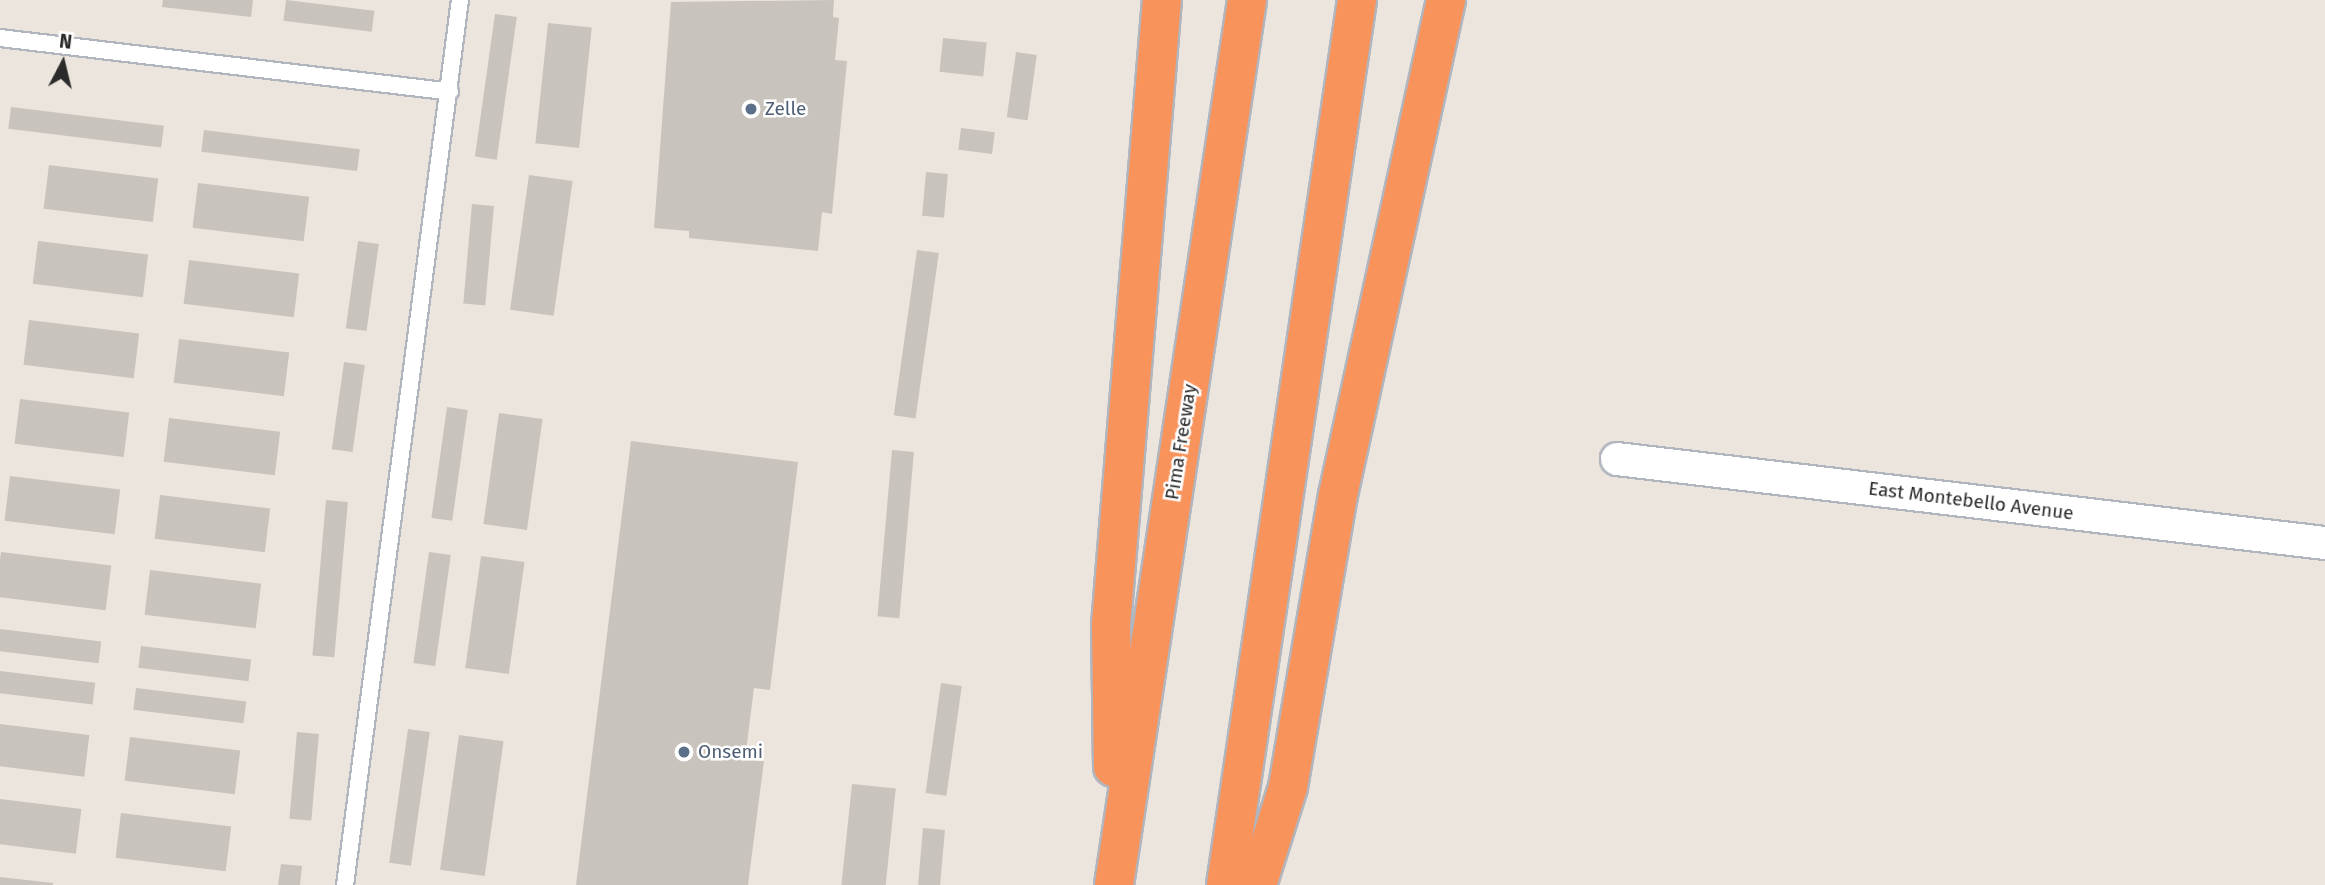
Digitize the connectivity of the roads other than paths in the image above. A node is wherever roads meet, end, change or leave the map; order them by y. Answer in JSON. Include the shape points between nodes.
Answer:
{"nodes":[{"id":1,"x":460,"y":0,"type":"edge"},
{"id":2,"x":1162,"y":0,"type":"edge"},
{"id":3,"x":1247,"y":0,"type":"edge"},
{"id":4,"x":1357,"y":0,"type":"edge"},
{"id":5,"x":1446,"y":0,"type":"edge"},
{"id":6,"x":0,"y":38,"type":"edge"},
{"id":7,"x":450,"y":92,"type":"junction"},
{"id":8,"x":1618,"y":459,"type":"dead end"},
{"id":9,"x":2325,"y":543,"type":"edge"},
{"id":10,"x":345,"y":885,"type":"edge"},
{"id":11,"x":1114,"y":885,"type":"edge"},
{"id":12,"x":1226,"y":885,"type":"edge"},
{"id":13,"x":1257,"y":885,"type":"edge"}],
"edges":[{"from":1,"to":7,"type":"lane"},
{"from":2,"to":11,"type":"highway","via":[[1111,625]]},
{"from":3,"to":11,"type":"highway","name":"Pima Freeway"},
{"from":4,"to":12,"type":"highway"},
{"from":5,"to":13,"type":"highway","via":[[1338,495],[1288,788]]},
{"from":6,"to":7,"type":"lane"},
{"from":7,"to":10,"type":"lane"},
{"from":8,"to":9,"type":"street","name":"East Montebello Avenue"}]}
